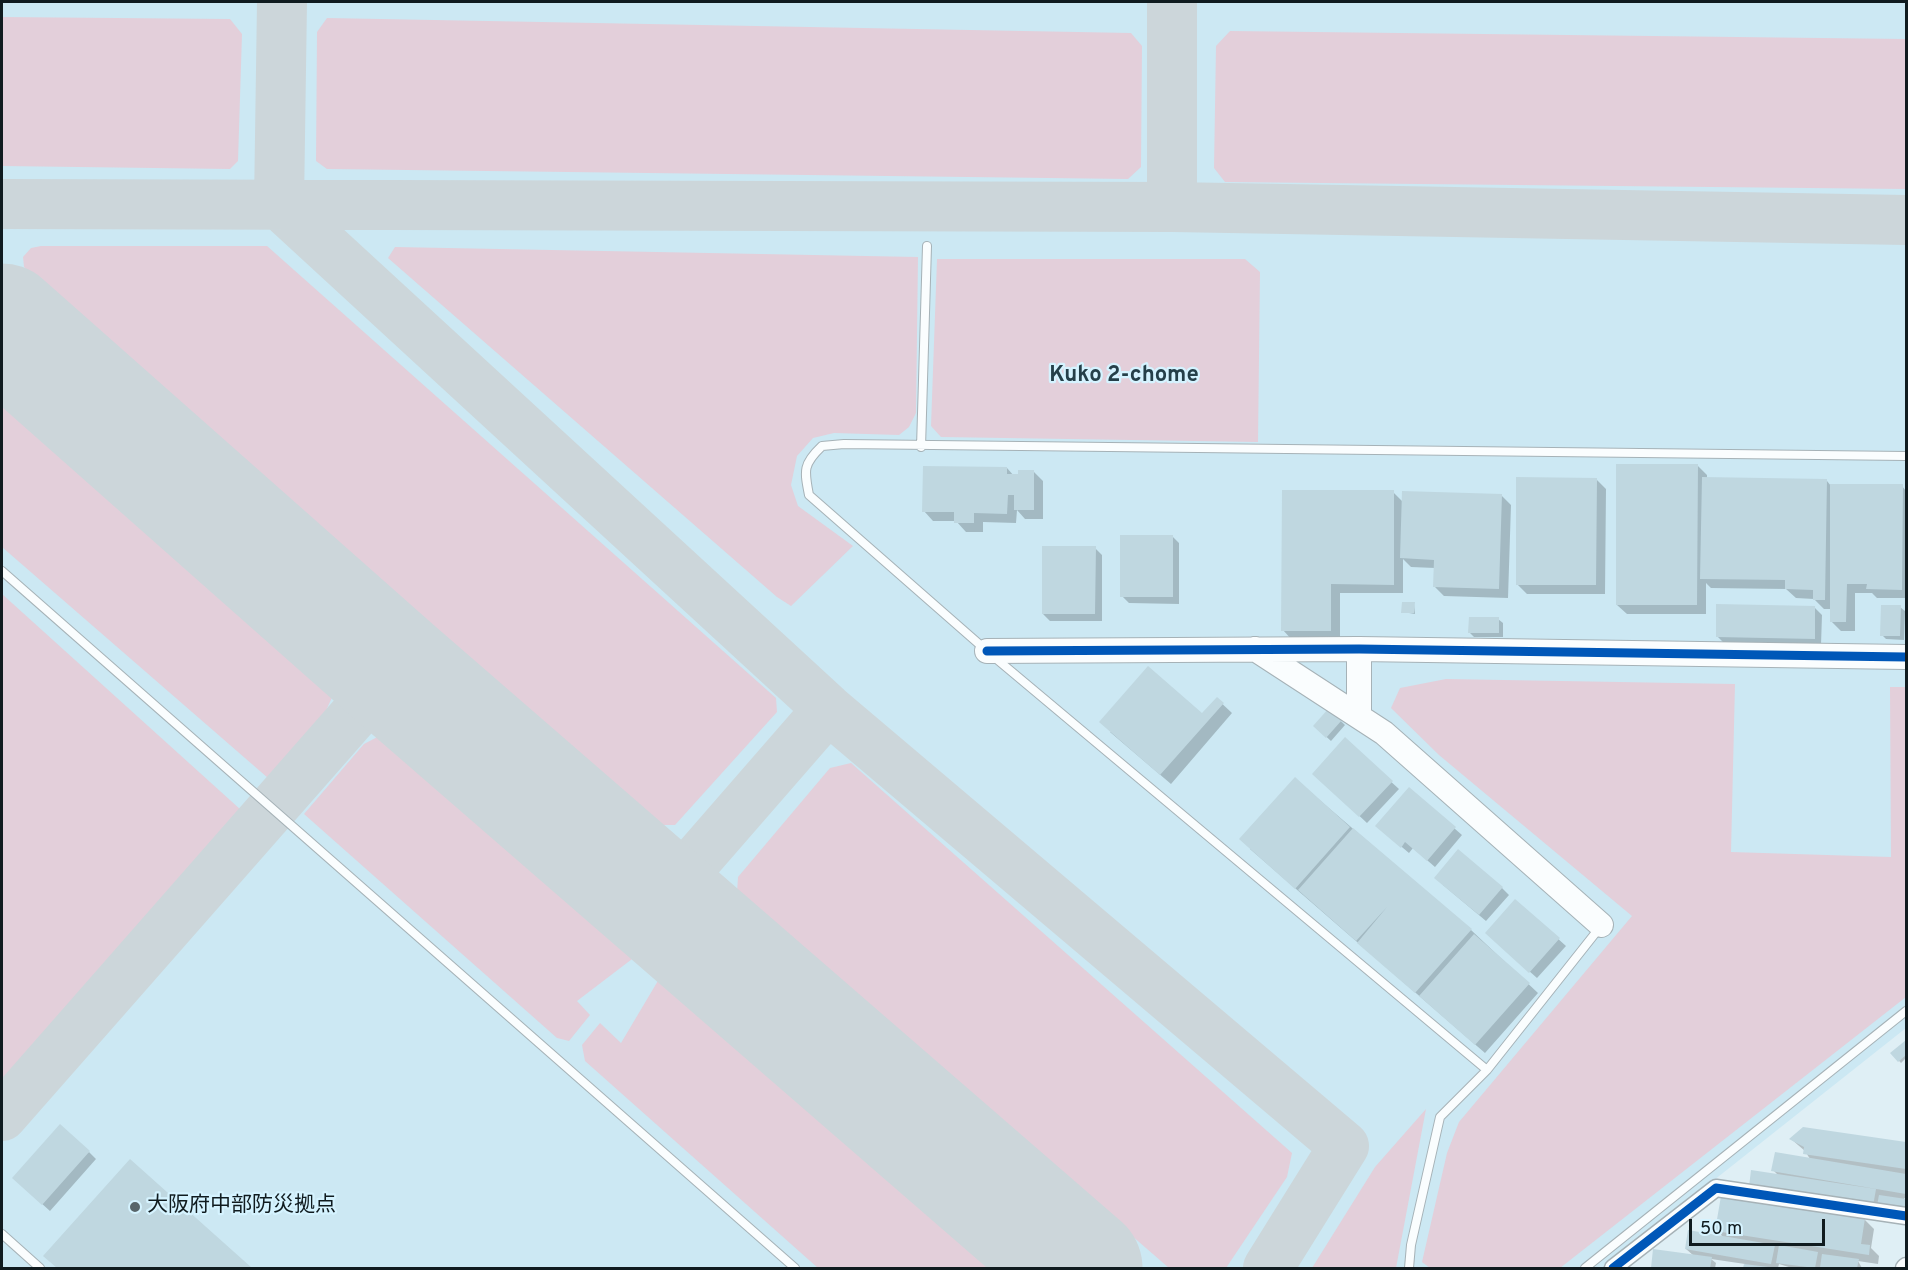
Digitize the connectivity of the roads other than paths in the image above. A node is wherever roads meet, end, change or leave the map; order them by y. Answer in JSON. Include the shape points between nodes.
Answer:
{"nodes":[{"id":1,"x":927,"y":246,"type":"dead end"},
{"id":2,"x":921,"y":447,"type":"junction"},
{"id":3,"x":1906,"y":456,"type":"edge"},
{"id":4,"x":2,"y":571,"type":"edge"},
{"id":5,"x":1255,"y":649,"type":"junction"},
{"id":6,"x":1359,"y":649,"type":"junction"},
{"id":7,"x":987,"y":651,"type":"junction"},
{"id":8,"x":1906,"y":657,"type":"edge"},
{"id":9,"x":1359,"y":715,"type":"junction"},
{"id":10,"x":1601,"y":925,"type":"joint"},
{"id":11,"x":1906,"y":1011,"type":"edge"},
{"id":12,"x":1487,"y":1070,"type":"junction"},
{"id":13,"x":1906,"y":1216,"type":"edge"},
{"id":14,"x":2,"y":1234,"type":"edge"},
{"id":15,"x":40,"y":1269,"type":"edge"},
{"id":16,"x":795,"y":1269,"type":"edge"},
{"id":17,"x":1409,"y":1269,"type":"edge"},
{"id":18,"x":1585,"y":1269,"type":"edge"},
{"id":19,"x":1613,"y":1269,"type":"edge"}],
"edges":[{"from":1,"to":2,"type":"lane"},
{"from":2,"to":3,"type":"lane"},
{"from":2,"to":7,"type":"lane","via":[[822,446],[808,459],[805,474],[809,495]]},
{"from":4,"to":16,"type":"lane"},
{"from":5,"to":6,"type":"street"},
{"from":5,"to":7,"type":"street"},
{"from":5,"to":9,"type":"street"},
{"from":6,"to":8,"type":"street"},
{"from":6,"to":9,"type":"street"},
{"from":7,"to":12,"type":"lane"},
{"from":9,"to":10,"type":"street"},
{"from":10,"to":12,"type":"lane"},
{"from":11,"to":18,"type":"lane"},
{"from":12,"to":17,"type":"lane","via":[[1440,1117]]},
{"from":13,"to":19,"type":"street","via":[[1716,1188]]},
{"from":14,"to":15,"type":"lane"}]}
